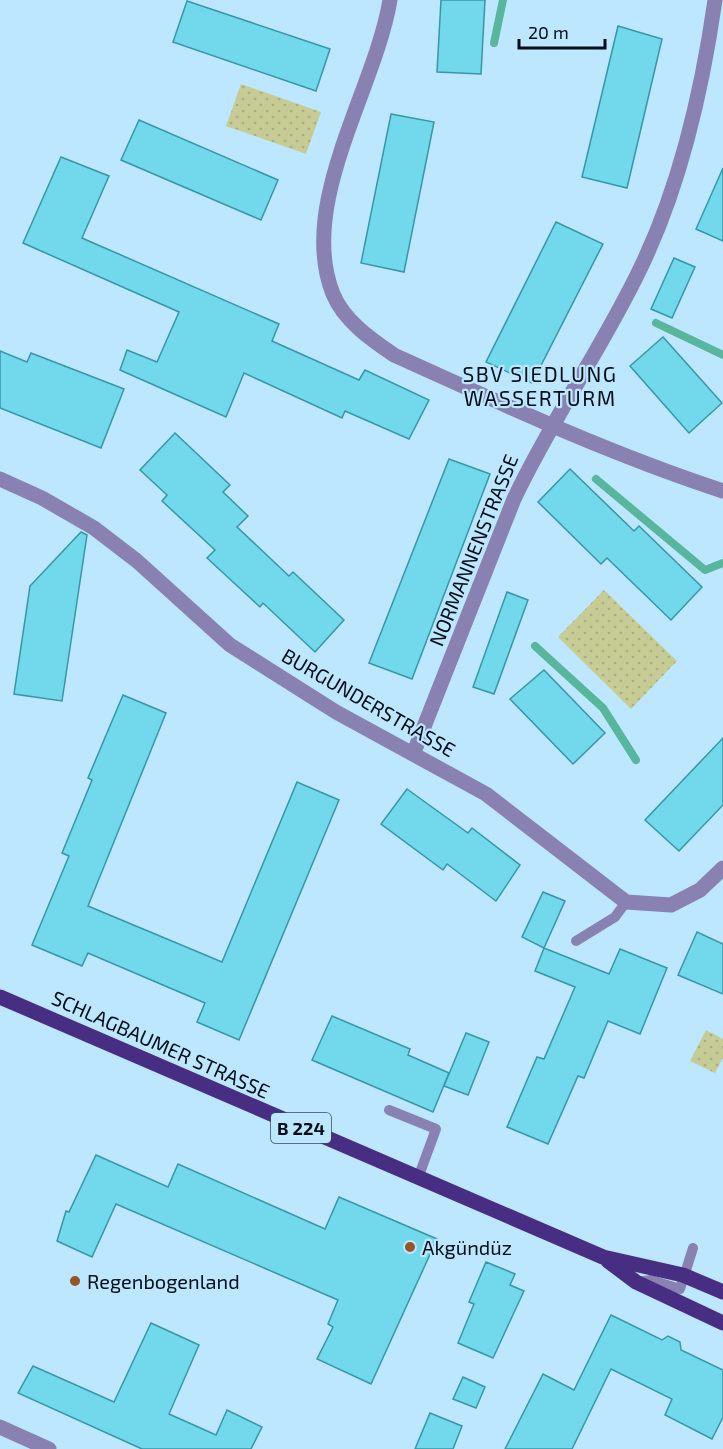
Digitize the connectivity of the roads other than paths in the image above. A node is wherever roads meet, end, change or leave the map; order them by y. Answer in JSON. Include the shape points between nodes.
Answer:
{"nodes":[{"id":1,"x":390,"y":0,"type":"edge"},
{"id":2,"x":715,"y":0,"type":"edge"},
{"id":3,"x":553,"y":427,"type":"junction"},
{"id":4,"x":0,"y":479,"type":"edge"},
{"id":5,"x":723,"y":491,"type":"edge"},
{"id":6,"x":414,"y":752,"type":"junction"},
{"id":7,"x":723,"y":868,"type":"edge"},
{"id":8,"x":626,"y":902,"type":"junction"},
{"id":9,"x":576,"y":941,"type":"dead end"},
{"id":10,"x":0,"y":998,"type":"edge"},
{"id":11,"x":389,"y":1110,"type":"dead end"},
{"id":12,"x":418,"y":1178,"type":"junction"},
{"id":13,"x":693,"y":1248,"type":"dead end"},
{"id":14,"x":603,"y":1257,"type":"junction"},
{"id":15,"x":683,"y":1275,"type":"junction"},
{"id":16,"x":636,"y":1282,"type":"junction"},
{"id":17,"x":723,"y":1292,"type":"edge"},
{"id":18,"x":723,"y":1323,"type":"edge"},
{"id":19,"x":0,"y":1427,"type":"edge"},
{"id":20,"x":49,"y":1449,"type":"edge"}],
"edges":[{"from":1,"to":3,"type":"street","via":[[385,31],[339,156],[324,229],[323,256],[334,296],[362,332],[394,355]]},
{"from":2,"to":3,"type":"street","name":"NORMANNENSTRASSE","via":[[691,127],[660,222],[641,267]]},
{"from":3,"to":5,"type":"street","via":[[664,472]]},
{"from":3,"to":6,"type":"street","name":"NORMANNENSTRASSE","via":[[514,499]]},
{"from":4,"to":6,"type":"street","name":"BURGUNDERSTRASSE","via":[[94,528],[137,561],[230,645],[336,712]]},
{"from":6,"to":8,"type":"street","name":"BURGUNDERSTRASSE","via":[[486,794]]},
{"from":7,"to":8,"type":"street","via":[[700,890],[671,905]]},
{"from":8,"to":9,"type":"lane","via":[[615,917]]},
{"from":10,"to":12,"type":"main road","name":"SCHLAGBAUMER STRASSE","number":"B 224"},
{"from":11,"to":12,"type":"lane","via":[[436,1129]]},
{"from":12,"to":14,"type":"main road","name":"SCHLAGBAUMER STRASSE","number":"B 224"},
{"from":13,"to":15,"type":"lane"},
{"from":14,"to":15,"type":"main road","name":"SCHLAGBAUMER STRASSE","number":"B 224"},
{"from":14,"to":16,"type":"main road","name":"SCHLAGBAUMER STRASSE","number":"B 224"},
{"from":15,"to":16,"type":"lane","via":[[680,1289],[651,1280]]},
{"from":15,"to":17,"type":"main road","name":"SCHLAGBAUMER STRASSE","number":"B 224"},
{"from":16,"to":18,"type":"main road","name":"SCHLAGBAUMER STRASSE","number":"B 224"},
{"from":19,"to":20,"type":"street"}]}
